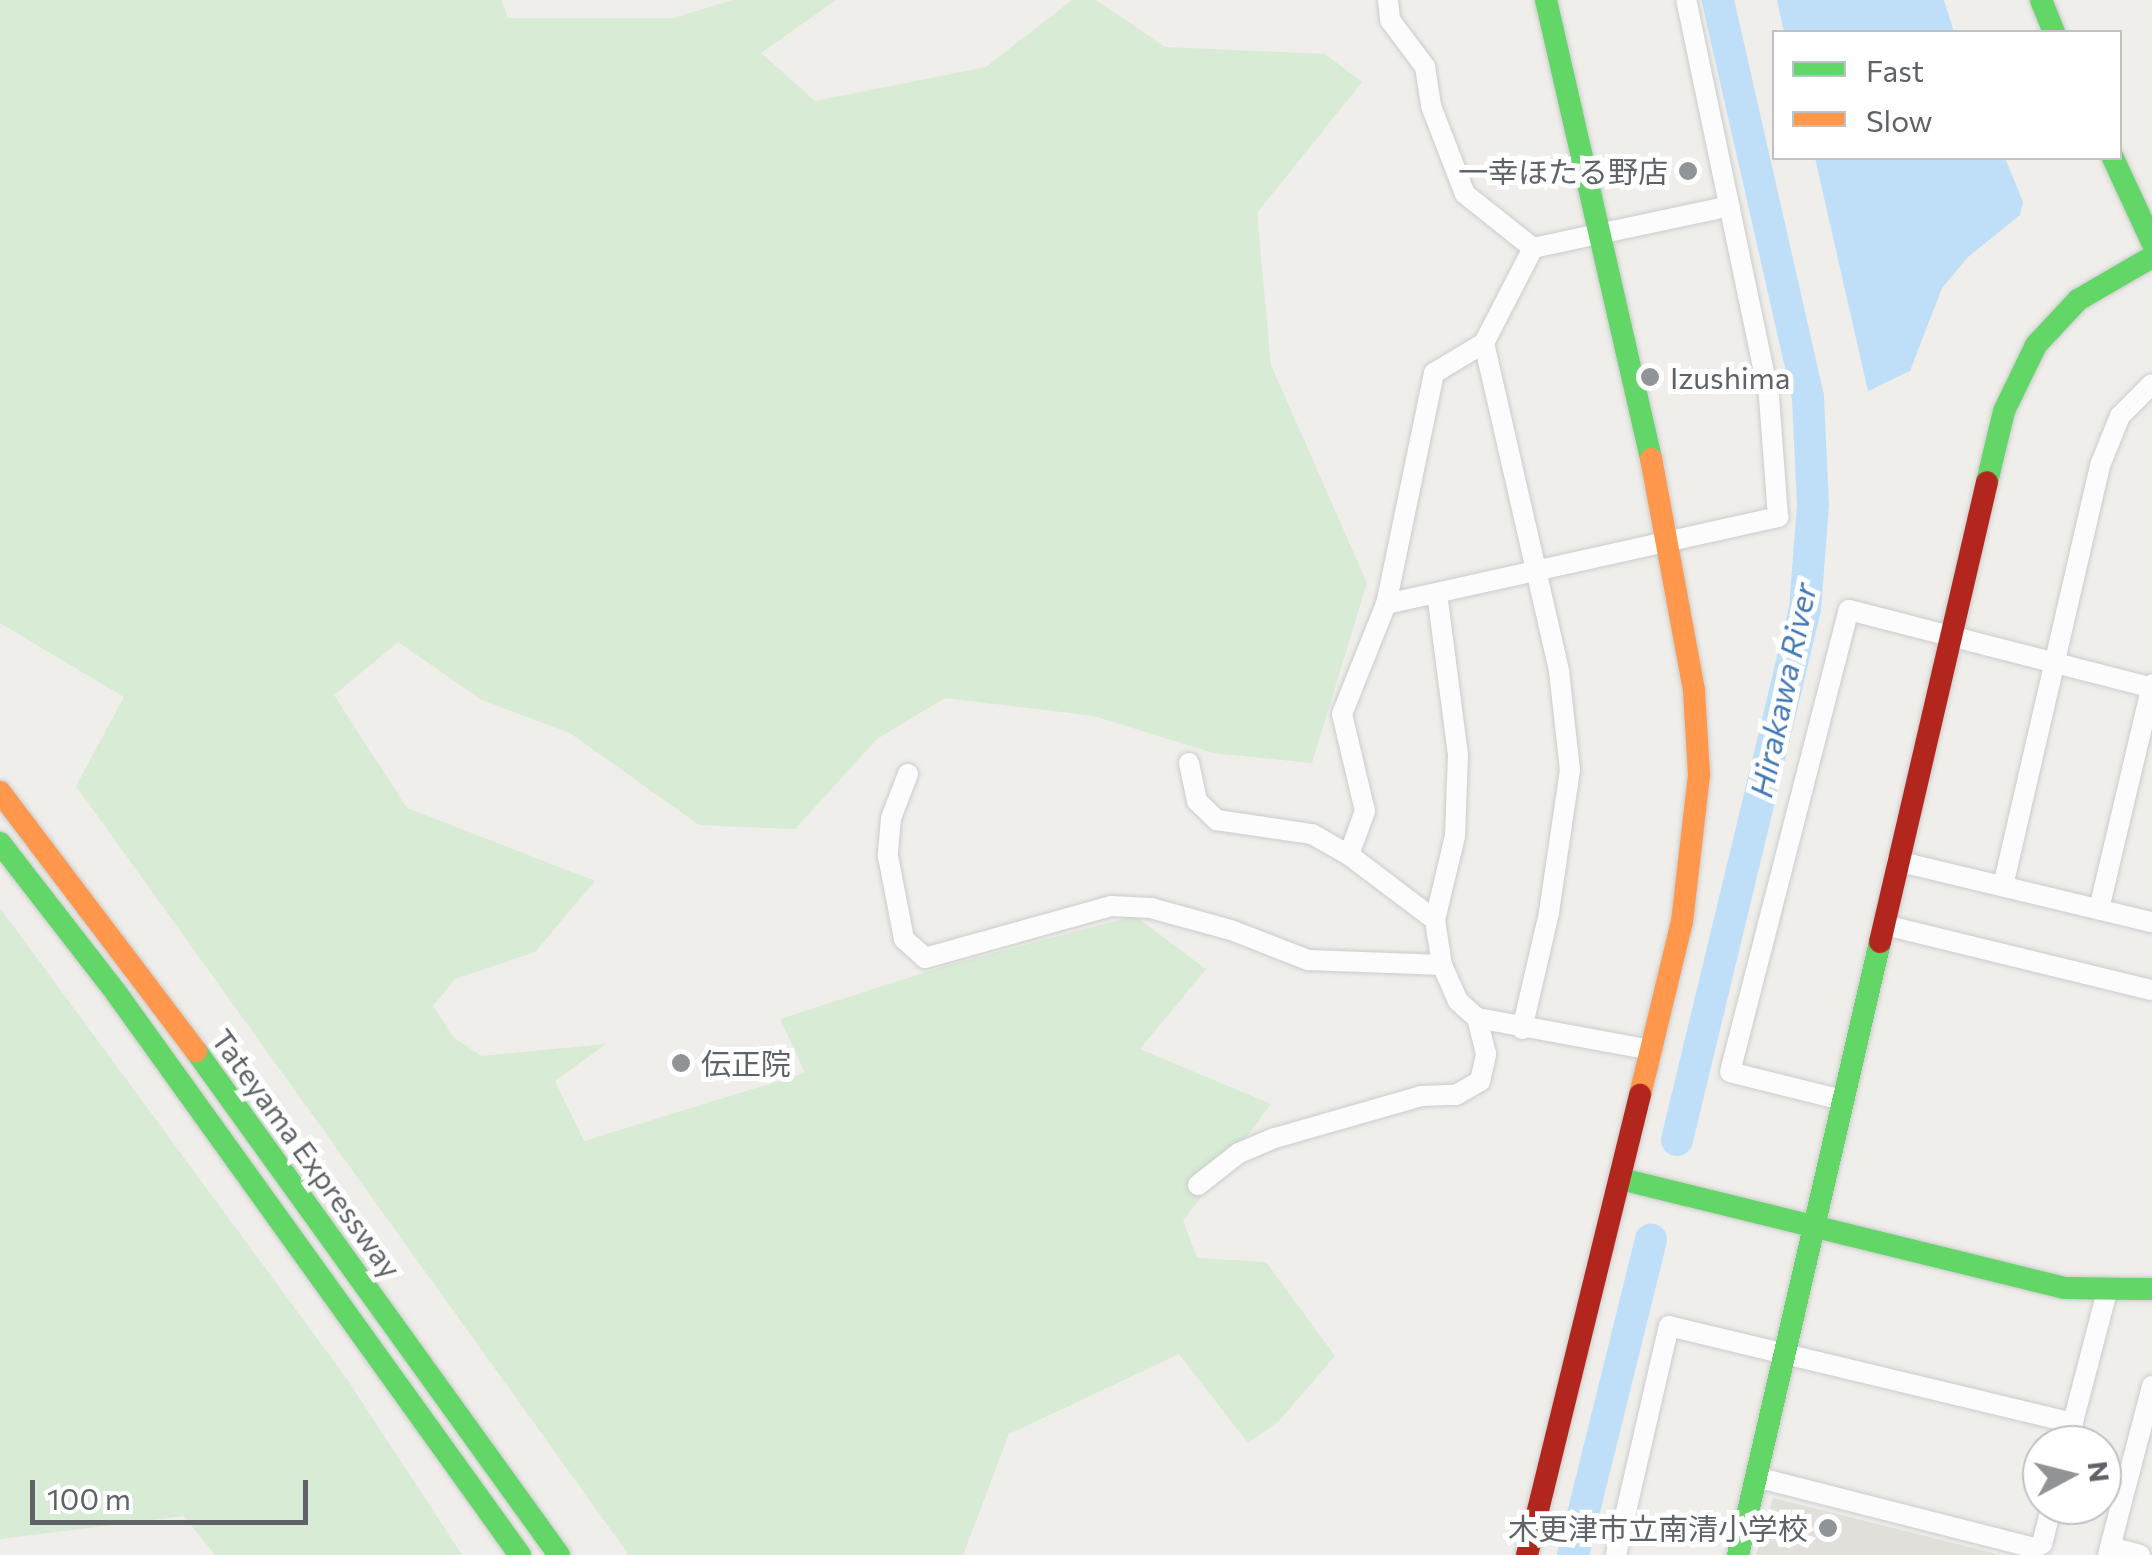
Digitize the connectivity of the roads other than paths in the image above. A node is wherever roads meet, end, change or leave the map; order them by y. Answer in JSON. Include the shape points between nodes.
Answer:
{"nodes":[{"id":1,"x":1388,"y":0,"type":"edge"},
{"id":2,"x":1546,"y":0,"type":"edge"},
{"id":3,"x":1686,"y":0,"type":"edge"},
{"id":4,"x":2040,"y":0,"type":"edge"},
{"id":5,"x":2053,"y":30,"type":"edge"},
{"id":6,"x":2113,"y":160,"type":"edge"},
{"id":7,"x":1730,"y":206,"type":"junction"},
{"id":8,"x":1599,"y":235,"type":"junction"},
{"id":9,"x":2152,"y":242,"type":"edge"},
{"id":10,"x":1533,"y":248,"type":"junction"},
{"id":11,"x":2152,"y":257,"type":"edge"},
{"id":12,"x":1484,"y":343,"type":"junction"},
{"id":13,"x":2152,"y":384,"type":"edge"},
{"id":14,"x":1670,"y":544,"type":"junction"},
{"id":15,"x":1536,"y":573,"type":"junction"},
{"id":16,"x":1437,"y":594,"type":"junction"},
{"id":17,"x":1386,"y":604,"type":"junction"},
{"id":18,"x":1950,"y":636,"type":"junction"},
{"id":19,"x":2055,"y":664,"type":"junction"},
{"id":20,"x":2152,"y":687,"type":"edge"},
{"id":21,"x":1189,"y":763,"type":"dead end"},
{"id":22,"x":908,"y":774,"type":"dead end"},
{"id":23,"x":0,"y":792,"type":"edge"},
{"id":24,"x":0,"y":843,"type":"edge"},
{"id":25,"x":1349,"y":854,"type":"junction"},
{"id":26,"x":1897,"y":861,"type":"junction"},
{"id":27,"x":2003,"y":886,"type":"junction"},
{"id":28,"x":2099,"y":909,"type":"junction"},
{"id":29,"x":1435,"y":920,"type":"junction"},
{"id":30,"x":2152,"y":922,"type":"edge"},
{"id":31,"x":1897,"y":928,"type":"dead end"},
{"id":32,"x":1442,"y":965,"type":"junction"},
{"id":33,"x":2152,"y":990,"type":"edge"},
{"id":34,"x":1477,"y":1018,"type":"junction"},
{"id":35,"x":1522,"y":1029,"type":"junction"},
{"id":36,"x":1651,"y":1050,"type":"junction"},
{"id":37,"x":1842,"y":1100,"type":"junction"},
{"id":38,"x":1621,"y":1179,"type":"junction"},
{"id":39,"x":1198,"y":1185,"type":"dead end"},
{"id":40,"x":1814,"y":1225,"type":"junction"},
{"id":41,"x":2152,"y":1289,"type":"edge"},
{"id":42,"x":2106,"y":1291,"type":"junction"},
{"id":43,"x":1784,"y":1354,"type":"junction"},
{"id":44,"x":2152,"y":1386,"type":"edge"},
{"id":45,"x":2073,"y":1423,"type":"joint"},
{"id":46,"x":1756,"y":1476,"type":"junction"},
{"id":47,"x":2047,"y":1525,"type":"edge"},
{"id":48,"x":2109,"y":1551,"type":"edge"},
{"id":49,"x":520,"y":1555,"type":"edge"},
{"id":50,"x":559,"y":1555,"type":"edge"},
{"id":51,"x":1527,"y":1555,"type":"edge"},
{"id":52,"x":1616,"y":1555,"type":"edge"},
{"id":53,"x":1738,"y":1555,"type":"edge"},
{"id":54,"x":2140,"y":1555,"type":"edge"}],
"edges":[{"from":1,"to":10,"type":"street","via":[[1390,20],[1424,66],[1431,106],[1465,194]]},
{"from":2,"to":8,"type":"main road"},
{"from":3,"to":7,"type":"street"},
{"from":4,"to":5,"type":"main road"},
{"from":6,"to":9,"type":"main road"},
{"from":7,"to":8,"type":"street"},
{"from":7,"to":14,"type":"street","via":[[1769,396],[1778,516]]},
{"from":8,"to":10,"type":"street"},
{"from":8,"to":14,"type":"main road"},
{"from":10,"to":12,"type":"street"},
{"from":11,"to":18,"type":"main road","via":[[2078,300],[2019,374],[2004,411]]},
{"from":12,"to":15,"type":"street"},
{"from":12,"to":17,"type":"street","via":[[1434,372]]},
{"from":13,"to":19,"type":"street","via":[[2120,416],[2108,440]]},
{"from":14,"to":15,"type":"street"},
{"from":14,"to":36,"type":"main road","via":[[1694,690],[1699,774],[1688,895]]},
{"from":15,"to":16,"type":"street"},
{"from":15,"to":35,"type":"street","via":[[1559,672],[1570,770],[1550,913]]},
{"from":16,"to":17,"type":"street"},
{"from":16,"to":29,"type":"street","via":[[1458,754],[1454,836]]},
{"from":17,"to":25,"type":"street","via":[[1342,714],[1366,810]]},
{"from":18,"to":19,"type":"street"},
{"from":18,"to":26,"type":"main road"},
{"from":18,"to":37,"type":"street","via":[[1849,610],[1730,1072]]},
{"from":19,"to":20,"type":"street"},
{"from":19,"to":27,"type":"street"},
{"from":20,"to":28,"type":"street"},
{"from":21,"to":25,"type":"street","via":[[1197,802],[1217,820],[1312,834]]},
{"from":22,"to":32,"type":"street","via":[[892,818],[888,856],[904,939],[925,958],[1110,906],[1183,917],[1308,960]]},
{"from":23,"to":50,"type":"main road","name":"Tateyama Expressway","via":[[141,974]]},
{"from":24,"to":49,"type":"main road","name":"Tateyama Expressway","via":[[117,994]]},
{"from":25,"to":29,"type":"street"},
{"from":26,"to":27,"type":"street"},
{"from":26,"to":37,"type":"main road"},
{"from":27,"to":28,"type":"street"},
{"from":28,"to":30,"type":"street"},
{"from":29,"to":32,"type":"street"},
{"from":31,"to":33,"type":"street"},
{"from":32,"to":34,"type":"street","via":[[1458,1000]]},
{"from":34,"to":35,"type":"street"},
{"from":34,"to":39,"type":"street","via":[[1486,1054],[1480,1081],[1456,1095],[1421,1096],[1276,1138],[1239,1153]]},
{"from":35,"to":36,"type":"street"},
{"from":36,"to":38,"type":"main road"},
{"from":37,"to":40,"type":"main road"},
{"from":38,"to":40,"type":"main road"},
{"from":38,"to":51,"type":"main road"},
{"from":40,"to":42,"type":"main road","via":[[2066,1288]]},
{"from":40,"to":43,"type":"main road"},
{"from":41,"to":42,"type":"main road"},
{"from":42,"to":45,"type":"street"},
{"from":43,"to":45,"type":"street"},
{"from":43,"to":46,"type":"main road"},
{"from":43,"to":52,"type":"street","via":[[1669,1326]]},
{"from":44,"to":48,"type":"street"},
{"from":46,"to":47,"type":"street","via":[[2034,1548],[2042,1544]]},
{"from":46,"to":53,"type":"main road"},
{"from":48,"to":54,"type":"street"}]}
